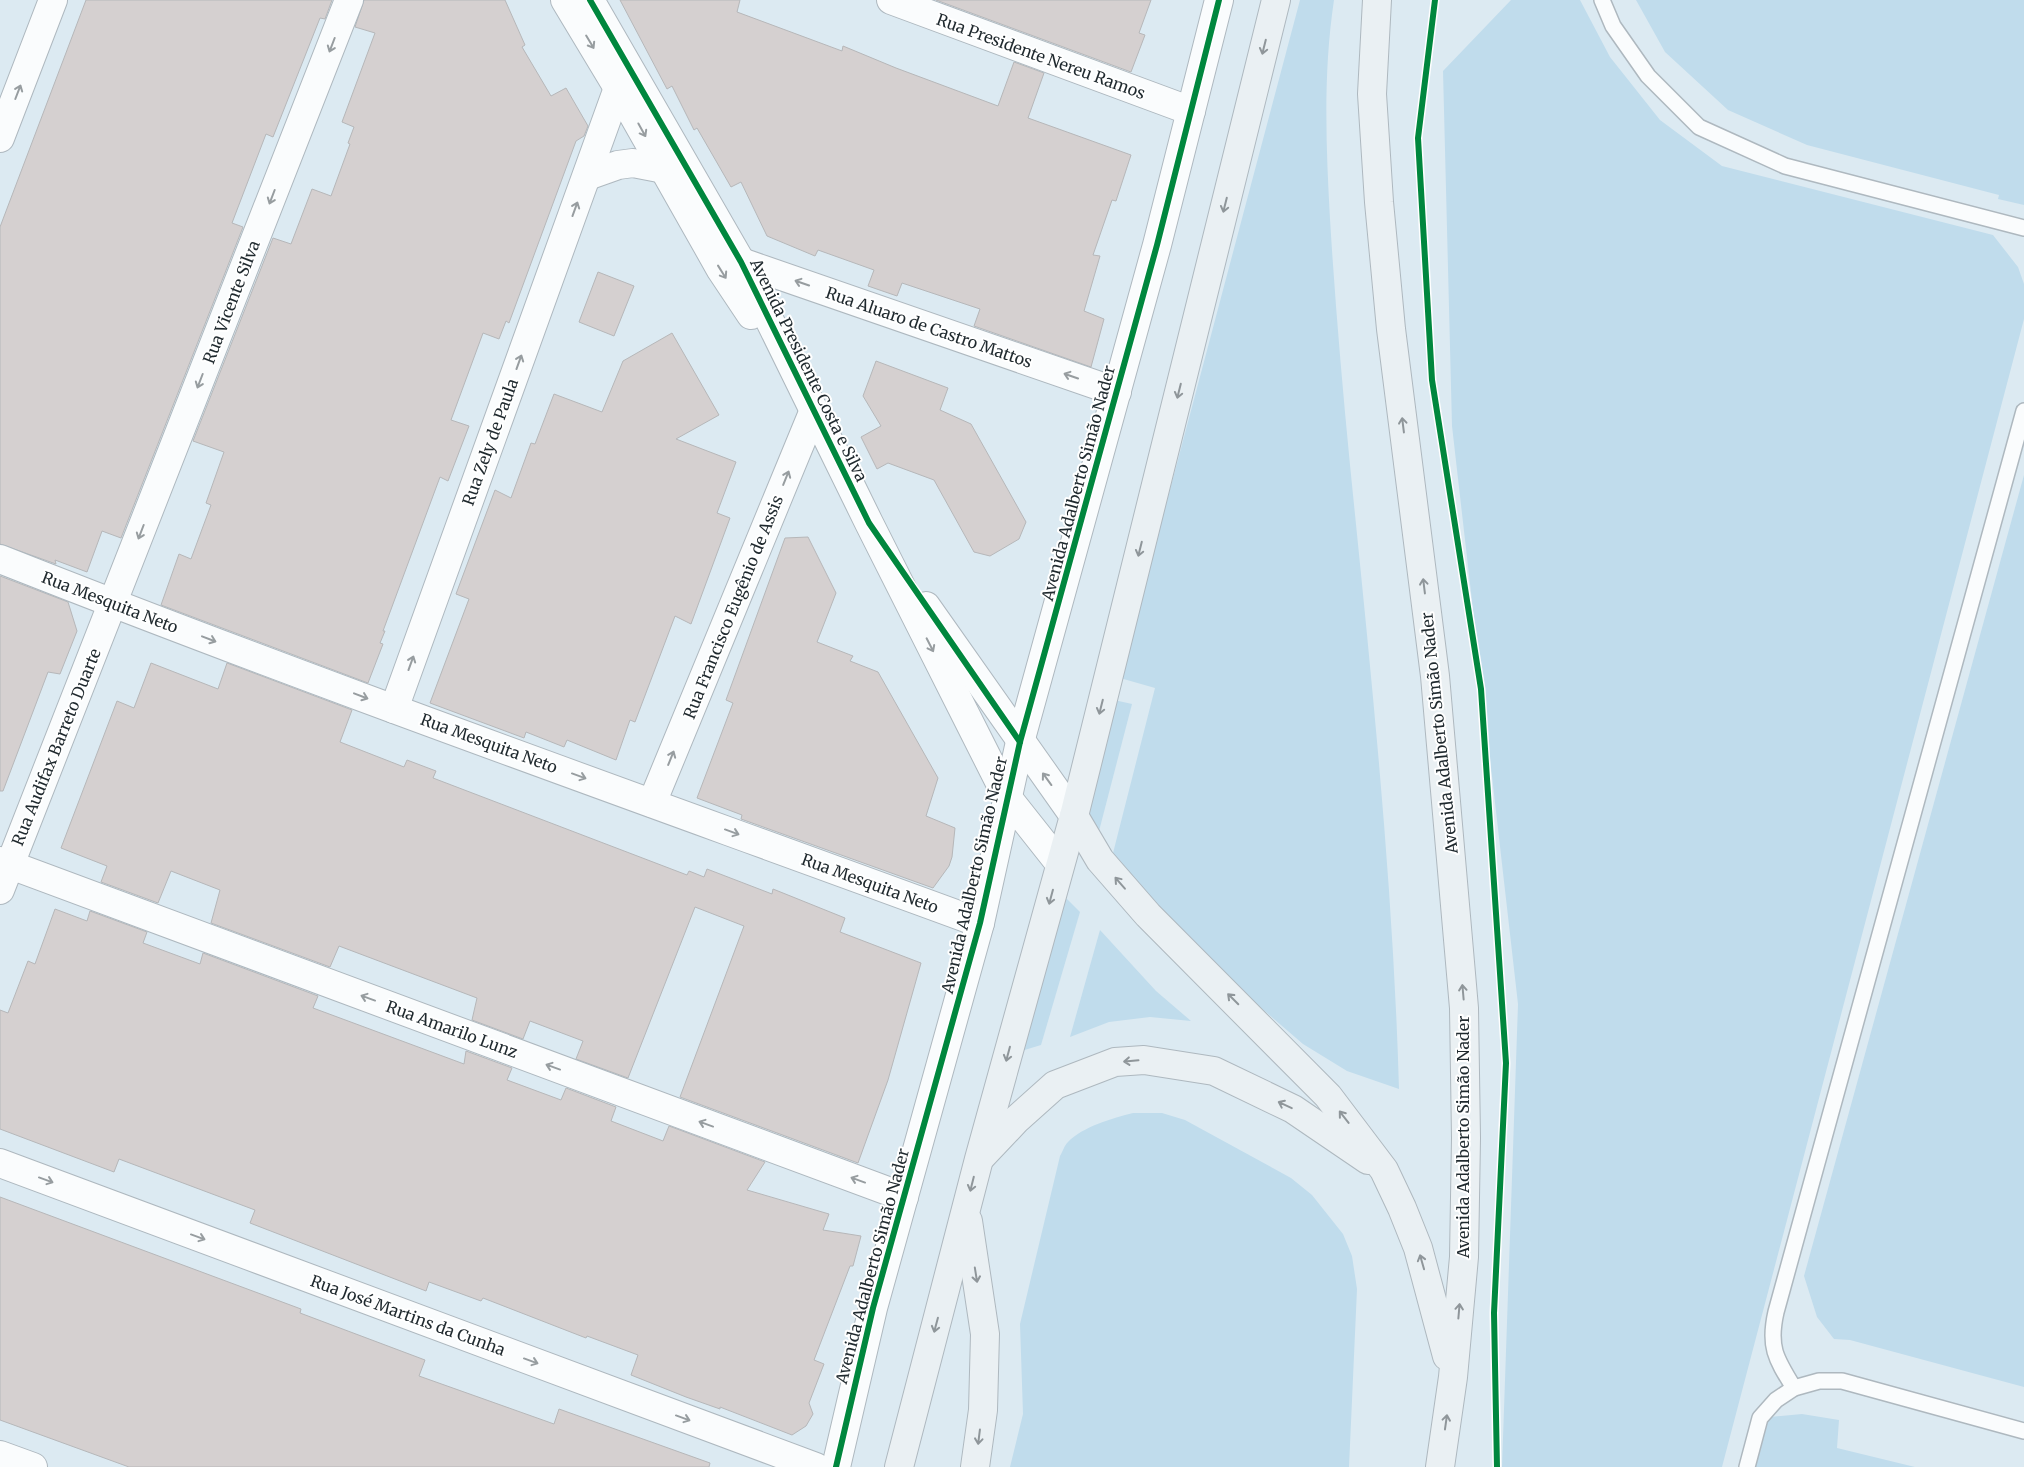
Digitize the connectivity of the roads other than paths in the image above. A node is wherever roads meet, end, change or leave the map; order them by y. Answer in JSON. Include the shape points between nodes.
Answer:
{"nodes":[{"id":1,"x":53,"y":0,"type":"edge"},
{"id":2,"x":349,"y":0,"type":"edge"},
{"id":3,"x":565,"y":0,"type":"edge"},
{"id":4,"x":590,"y":0,"type":"edge"},
{"id":5,"x":891,"y":0,"type":"edge"},
{"id":6,"x":1219,"y":0,"type":"edge"},
{"id":7,"x":1276,"y":0,"type":"edge"},
{"id":8,"x":1377,"y":0,"type":"edge"},
{"id":9,"x":1602,"y":0,"type":"edge"},
{"id":10,"x":625,"y":62,"type":"junction"},
{"id":11,"x":618,"y":88,"type":"junction"},
{"id":12,"x":1191,"y":111,"type":"junction"},
{"id":13,"x":0,"y":138,"type":"edge"},
{"id":14,"x":664,"y":168,"type":"junction"},
{"id":15,"x":587,"y":176,"type":"junction"},
{"id":16,"x":2024,"y":228,"type":"edge"},
{"id":17,"x":741,"y":262,"type":"junction"},
{"id":18,"x":1117,"y":392,"type":"junction"},
{"id":19,"x":814,"y":410,"type":"junction"},
{"id":20,"x":2024,"y":411,"type":"edge"},
{"id":21,"x":869,"y":523,"type":"junction"},
{"id":22,"x":0,"y":559,"type":"edge"},
{"id":23,"x":113,"y":604,"type":"junction"},
{"id":24,"x":394,"y":709,"type":"junction"},
{"id":25,"x":1020,"y":742,"type":"junction"},
{"id":26,"x":1007,"y":797,"type":"junction"},
{"id":27,"x":652,"y":803,"type":"junction"},
{"id":28,"x":1074,"y":816,"type":"junction"},
{"id":29,"x":4,"y":863,"type":"edge"},
{"id":30,"x":1060,"y":864,"type":"junction"},
{"id":31,"x":0,"y":890,"type":"edge"},
{"id":32,"x":980,"y":923,"type":"junction"},
{"id":33,"x":979,"y":1159,"type":"junction"},
{"id":34,"x":0,"y":1163,"type":"edge"},
{"id":35,"x":1384,"y":1170,"type":"junction"},
{"id":36,"x":904,"y":1197,"type":"junction"},
{"id":37,"x":966,"y":1210,"type":"junction"},
{"id":38,"x":1453,"y":1377,"type":"junction"},
{"id":39,"x":1794,"y":1388,"type":"junction"},
{"id":40,"x":2024,"y":1431,"type":"edge"},
{"id":41,"x":0,"y":1455,"type":"edge"},
{"id":42,"x":33,"y":1467,"type":"edge"},
{"id":43,"x":816,"y":1467,"type":"edge"},
{"id":44,"x":836,"y":1467,"type":"edge"},
{"id":45,"x":898,"y":1467,"type":"edge"},
{"id":46,"x":975,"y":1467,"type":"edge"},
{"id":47,"x":1440,"y":1467,"type":"edge"},
{"id":48,"x":1747,"y":1467,"type":"edge"}],
"edges":[{"from":13,"to":1,"type":"street","one_way":true},
{"from":2,"to":23,"type":"street","name":"Rua Vicente Silva","one_way":true},
{"from":3,"to":11,"type":"street","name":"Avenida Presidente Costa e Silva","one_way":true},
{"from":4,"to":10,"type":"street","name":"Avenida Presidente Costa e Silva"},
{"from":5,"to":12,"type":"street","name":"Rua Presidente Nereu Ramos"},
{"from":6,"to":12,"type":"street","name":"Avenida Adalberto Simão Nader"},
{"from":7,"to":28,"type":"main road","one_way":true},
{"from":38,"to":8,"type":"main road","name":"Avenida Adalberto Simão Nader","one_way":true,"via":[[1464,1257],[1464,1008],[1435,676],[1392,338],[1379,202],[1372,94]]},
{"from":9,"to":16,"type":"lane","via":[[1613,26],[1648,76],[1699,127],[1785,166]]},
{"from":10,"to":11,"type":"street","name":"Rua Zely de Paula"},
{"from":10,"to":17,"type":"street","name":"Avenida Presidente Costa e Silva"},
{"from":11,"to":14,"type":"street","name":"Avenida Presidente Costa e Silva","one_way":true},
{"from":11,"to":15,"type":"street","name":"Rua Zely de Paula"},
{"from":12,"to":18,"type":"street","name":"Avenida Adalberto Simão Nader"},
{"from":14,"to":15,"type":"street","via":[[633,163]]},
{"from":14,"to":19,"type":"street","name":"Avenida Presidente Costa e Silva","one_way":true,"via":[[720,270]]},
{"from":24,"to":15,"type":"street","name":"Rua Zely de Paula","one_way":true},
{"from":18,"to":17,"type":"street","name":"Rua Aluaro de Castro Mattos","one_way":true},
{"from":17,"to":19,"type":"street","name":"Avenida Presidente Costa e Silva"},
{"from":18,"to":25,"type":"street","name":"Avenida Adalberto Simão Nader"},
{"from":19,"to":21,"type":"street","name":"Avenida Presidente Costa e Silva"},
{"from":27,"to":19,"type":"street","name":"Rua Francisco Eugênio de Assis","one_way":true},
{"from":20,"to":39,"type":"lane","via":[[1776,1312],[1772,1331],[1774,1350]]},
{"from":21,"to":25,"type":"street","name":"Avenida Presidente Costa e Silva"},
{"from":21,"to":26,"type":"street","name":"Avenida Presidente Costa e Silva","one_way":true},
{"from":22,"to":23,"type":"street","name":"Rua Mesquita Neto"},
{"from":23,"to":24,"type":"street","name":"Rua Mesquita Neto","one_way":true},
{"from":23,"to":29,"type":"street","name":"Rua Audifax Barreto Duarte"},
{"from":24,"to":27,"type":"street","name":"Rua Mesquita Neto","one_way":true},
{"from":25,"to":26,"type":"street","name":"Avenida Adalberto Simão Nader"},
{"from":28,"to":25,"type":"street","name":"Avenida Presidente Costa e Silva","one_way":true},
{"from":26,"to":30,"type":"street","name":"Avenida Presidente Costa e Silva"},
{"from":26,"to":32,"type":"street","name":"Avenida Adalberto Simão Nader"},
{"from":27,"to":32,"type":"street","name":"Rua Mesquita Neto","one_way":true},
{"from":28,"to":30,"type":"main road"},
{"from":35,"to":28,"type":"main road","one_way":true,"via":[[1328,1096],[1148,915],[1100,860]]},
{"from":29,"to":31,"type":"street","name":"Rua Audifax Barreto Duarte"},
{"from":36,"to":29,"type":"street","name":"Rua Amarilo Lunz","one_way":true},
{"from":30,"to":33,"type":"main road","one_way":true},
{"from":32,"to":36,"type":"street","name":"Avenida Adalberto Simão Nader"},
{"from":35,"to":33,"type":"main road","one_way":true,"via":[[1293,1109],[1214,1071],[1144,1060],[1115,1062],[1055,1085]]},
{"from":33,"to":37,"type":"main road","one_way":true},
{"from":34,"to":43,"type":"street","name":"Rua José Martins da Cunha","one_way":true},
{"from":38,"to":35,"type":"main road","one_way":true,"via":[[1418,1248]]},
{"from":36,"to":44,"type":"street","name":"Avenida Adalberto Simão Nader","via":[[873,1308]]},
{"from":37,"to":45,"type":"main road","one_way":true},
{"from":37,"to":46,"type":"main road","one_way":true,"via":[[985,1334],[983,1410]]},
{"from":47,"to":38,"type":"main road","name":"Avenida Adalberto Simão Nader","one_way":true},
{"from":39,"to":40,"type":"lane","via":[[1819,1381],[1842,1382]]},
{"from":39,"to":48,"type":"lane","via":[[1776,1400],[1760,1418]]},
{"from":41,"to":42,"type":"street"}]}
